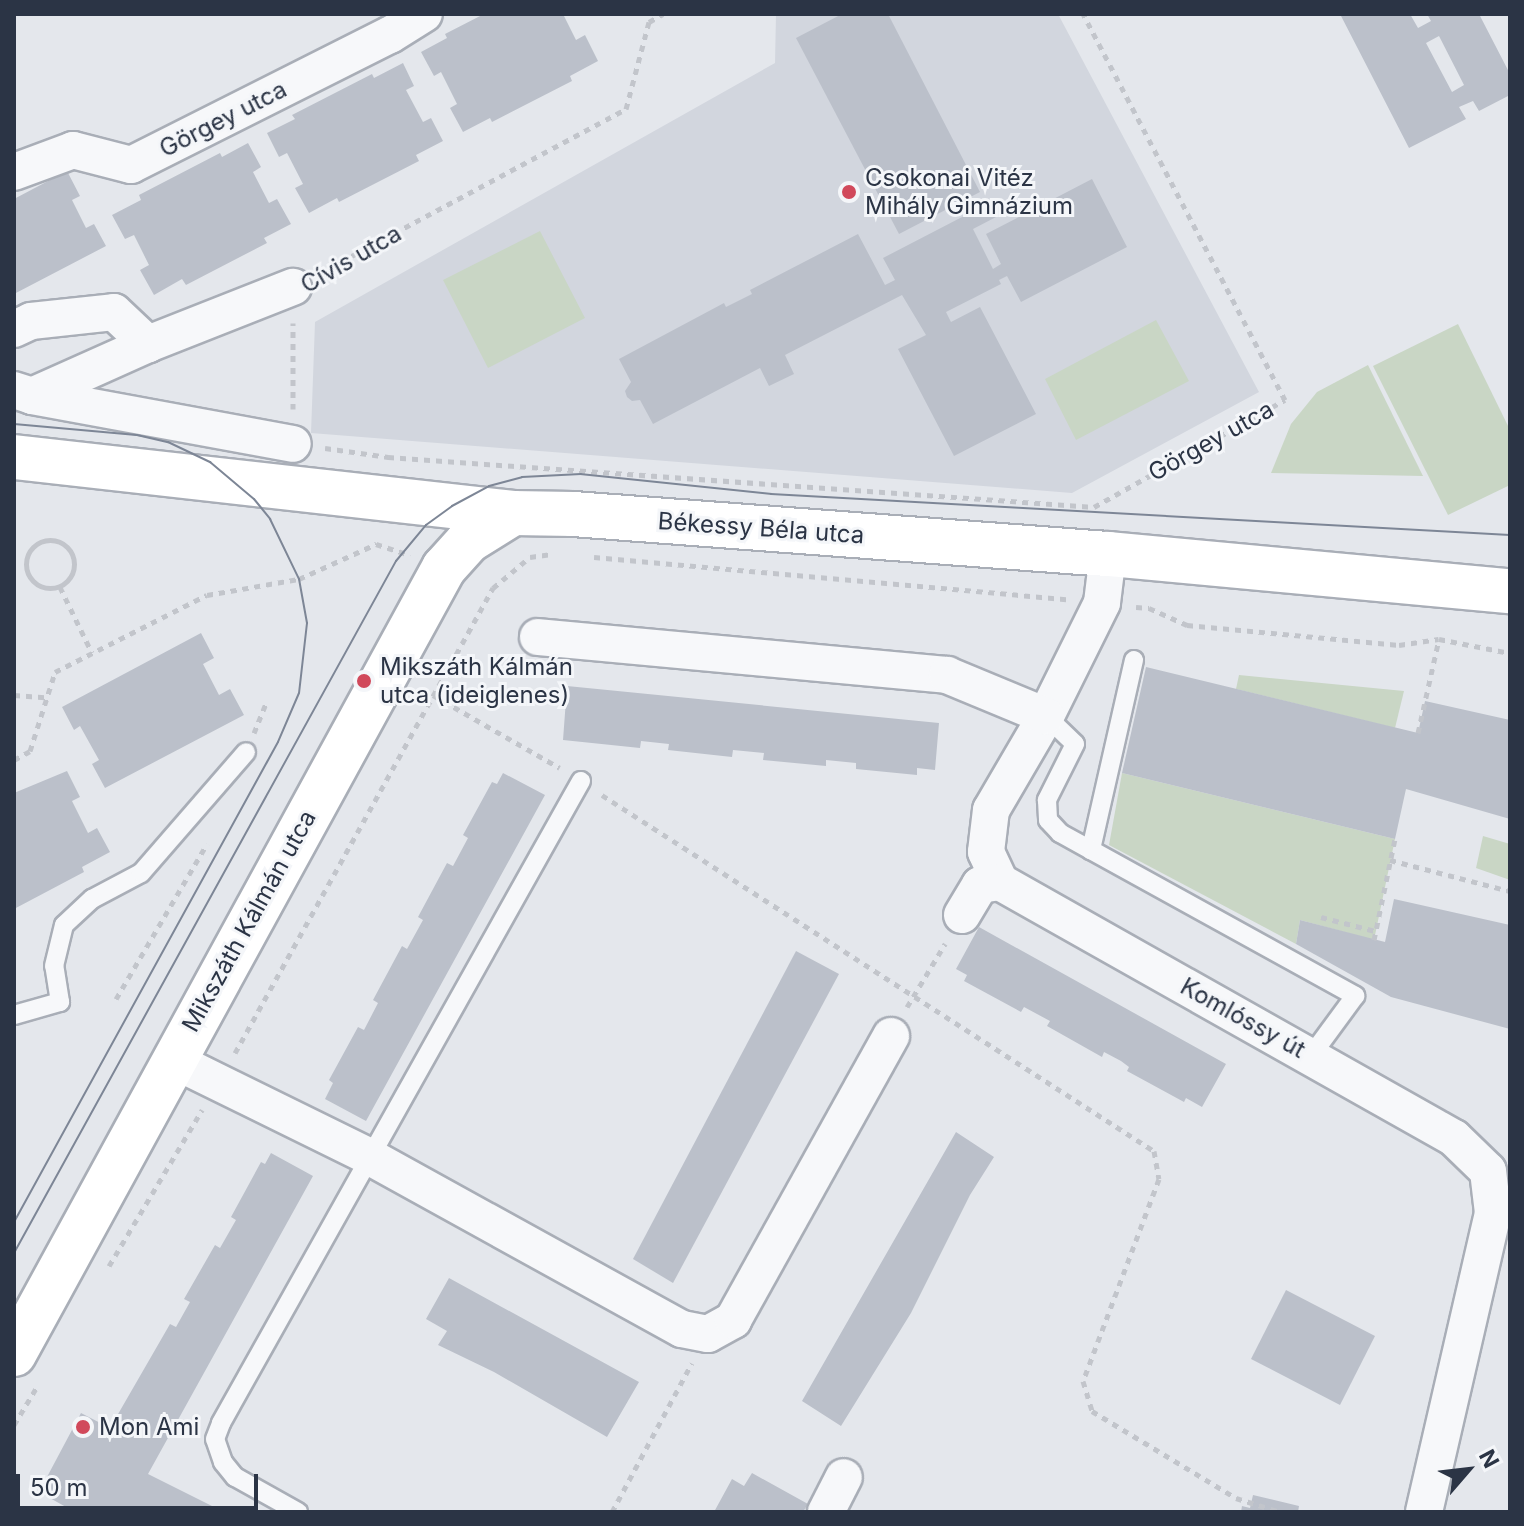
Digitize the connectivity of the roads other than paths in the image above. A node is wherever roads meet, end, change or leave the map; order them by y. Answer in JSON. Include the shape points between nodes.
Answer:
{"nodes":[{"id":1,"x":424,"y":14,"type":"edge"},
{"id":2,"x":14,"y":172,"type":"edge"},
{"id":3,"x":293,"y":287,"type":"road end"},
{"id":4,"x":14,"y":329,"type":"edge"},
{"id":5,"x":148,"y":344,"type":"junction"},
{"id":6,"x":23,"y":393,"type":"edge"},
{"id":7,"x":293,"y":444,"type":"road end"},
{"id":8,"x":14,"y":457,"type":"edge"},
{"id":9,"x":513,"y":513,"type":"junction"},
{"id":10,"x":1108,"y":554,"type":"junction"},
{"id":11,"x":1510,"y":591,"type":"edge"},
{"id":12,"x":538,"y":637,"type":"dead end"},
{"id":13,"x":1134,"y":660,"type":"dead end"},
{"id":14,"x":1046,"y":716,"type":"junction"},
{"id":15,"x":246,"y":752,"type":"dead end"},
{"id":16,"x":581,"y":781,"type":"road end"},
{"id":17,"x":1091,"y":850,"type":"junction"},
{"id":18,"x":1000,"y":882,"type":"junction"},
{"id":19,"x":962,"y":915,"type":"road end"},
{"id":20,"x":14,"y":1015,"type":"edge"},
{"id":21,"x":891,"y":1036,"type":"dead end"},
{"id":22,"x":1311,"y":1056,"type":"junction"},
{"id":23,"x":173,"y":1060,"type":"junction"},
{"id":24,"x":370,"y":1157,"type":"junction"},
{"id":25,"x":30,"y":1363,"type":"edge"},
{"id":26,"x":844,"y":1477,"type":"dead end"},
{"id":27,"x":298,"y":1512,"type":"edge"},
{"id":28,"x":826,"y":1512,"type":"edge"},
{"id":29,"x":1424,"y":1512,"type":"edge"}],
"edges":[{"from":1,"to":2,"type":"street","name":"Görgey utca","via":[[131,165],[73,150]]},
{"from":3,"to":5,"type":"street"},
{"from":4,"to":5,"type":"street","via":[[31,321],[114,312]]},
{"from":5,"to":6,"type":"street"},
{"from":6,"to":7,"type":"street"},
{"from":8,"to":9,"type":"street","name":"Békessy Béla utca"},
{"from":9,"to":10,"type":"street","name":"Békessy Béla utca"},
{"from":9,"to":23,"type":"street","name":"Mikszáth Kálmán utca","via":[[468,541],[444,568]]},
{"from":10,"to":11,"type":"street","name":"Békessy Béla utca"},
{"from":10,"to":14,"type":"street","via":[[1102,603]]},
{"from":12,"to":14,"type":"street","via":[[947,675]]},
{"from":13,"to":17,"type":"lane"},
{"from":14,"to":17,"type":"lane","via":[[1075,744],[1047,800],[1048,820]]},
{"from":14,"to":18,"type":"street","via":[[991,810],[986,852]]},
{"from":15,"to":20,"type":"lane","via":[[141,873],[92,899],[64,925],[54,966],[60,1002]]},
{"from":16,"to":24,"type":"lane"},
{"from":17,"to":22,"type":"lane","via":[[1355,996]]},
{"from":18,"to":19,"type":"street","via":[[980,885]]},
{"from":18,"to":22,"type":"street","name":"Komlóssy út"},
{"from":21,"to":24,"type":"street","via":[[733,1320],[708,1334],[682,1329]]},
{"from":22,"to":29,"type":"street","name":"Komlóssy út","via":[[1454,1138],[1488,1171],[1493,1213]]},
{"from":23,"to":24,"type":"street"},
{"from":23,"to":25,"type":"street","name":"Mikszáth Kálmán utca"},
{"from":24,"to":27,"type":"lane","via":[[215,1439],[235,1477]]},
{"from":26,"to":28,"type":"street"}]}
